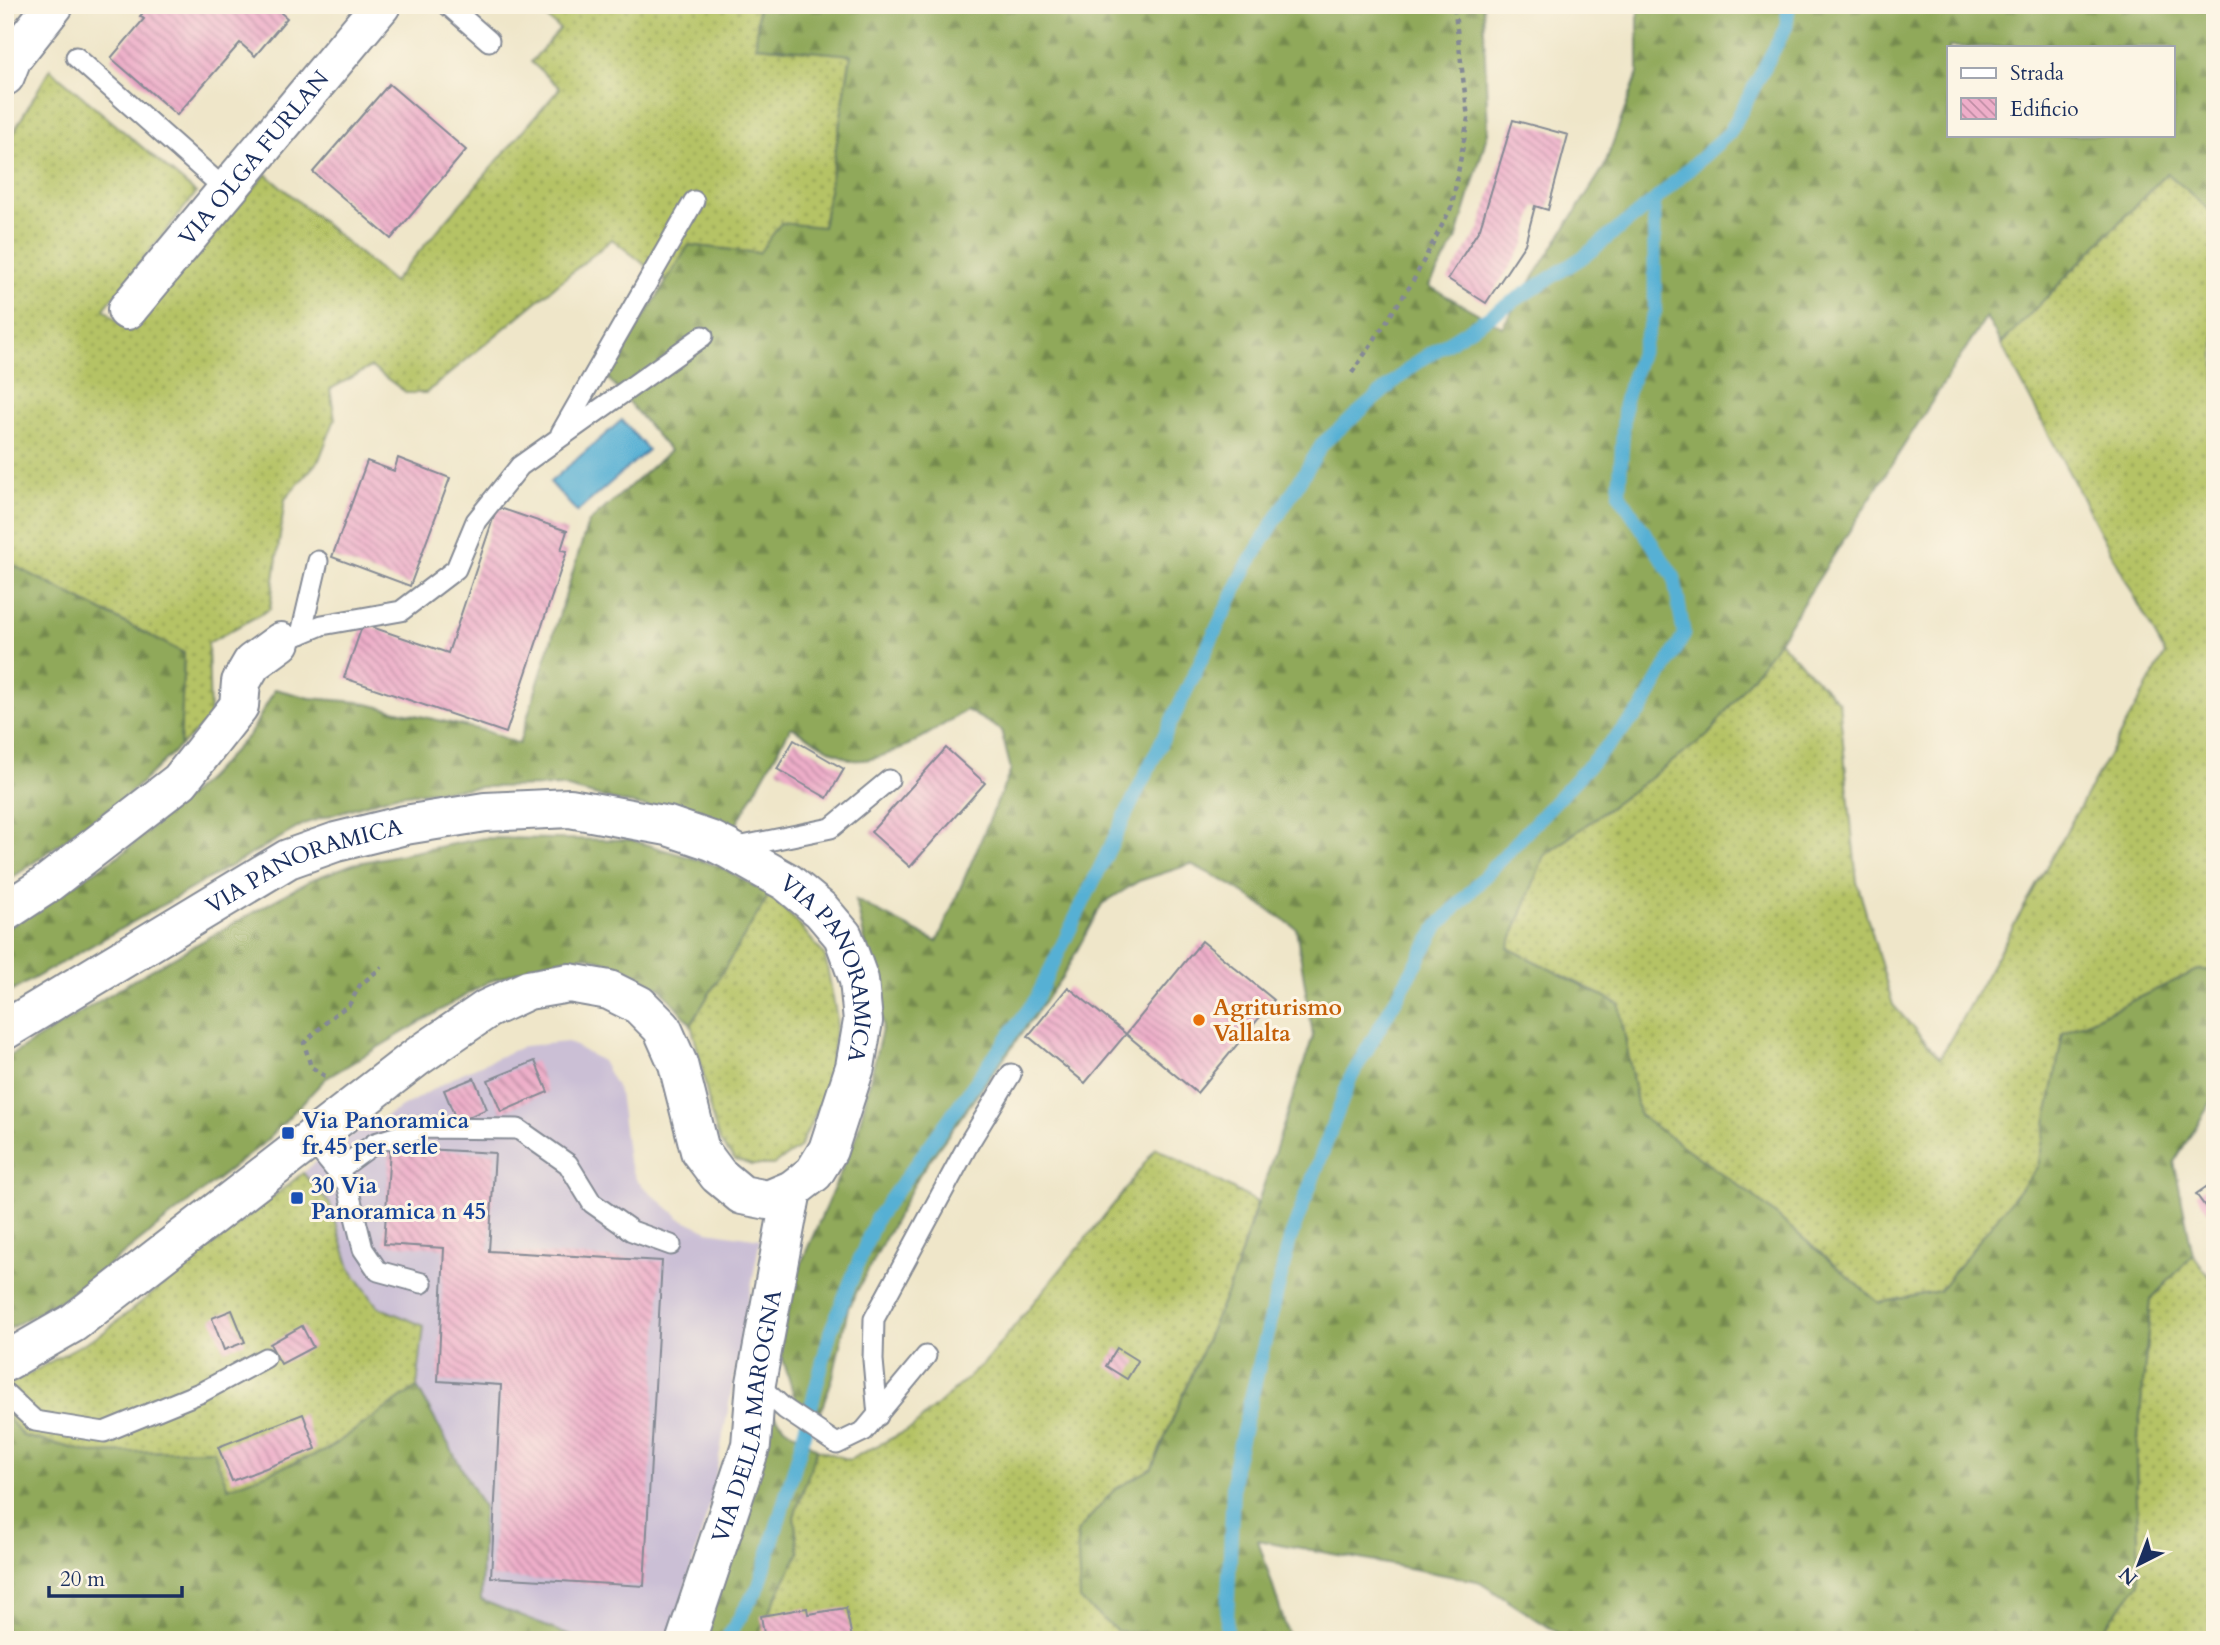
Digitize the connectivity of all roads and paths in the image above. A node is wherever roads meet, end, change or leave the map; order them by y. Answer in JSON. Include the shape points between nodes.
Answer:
{"nodes":[{"id":1,"x":54,"y":5,"type":"edge"},
{"id":2,"x":381,"y":5,"type":"edge"},
{"id":3,"x":448,"y":5,"type":"edge"},
{"id":4,"x":1454,"y":5,"type":"edge"},
{"id":5,"x":489,"y":41,"type":"dead end"},
{"id":6,"x":76,"y":57,"type":"dead end"},
{"id":7,"x":5,"y":76,"type":"edge"},
{"id":8,"x":227,"y":191,"type":"junction"},
{"id":9,"x":694,"y":201,"type":"dead end"},
{"id":10,"x":127,"y":310,"type":"dead end"},
{"id":11,"x":703,"y":336,"type":"dead end"},
{"id":12,"x":1352,"y":373,"type":"dead end"},
{"id":13,"x":557,"y":440,"type":"junction"},
{"id":14,"x":318,"y":561,"type":"dead end"},
{"id":15,"x":291,"y":638,"type":"junction"},
{"id":16,"x":889,"y":780,"type":"dead end"},
{"id":17,"x":728,"y":849,"type":"junction"},
{"id":18,"x":5,"y":912,"type":"edge"},
{"id":19,"x":382,"y":967,"type":"dead end"},
{"id":20,"x":5,"y":1030,"type":"edge"},
{"id":21,"x":1011,"y":1074,"type":"dead end"},
{"id":22,"x":360,"y":1098,"type":"junction"},
{"id":23,"x":310,"y":1139,"type":"junction"},
{"id":24,"x":337,"y":1171,"type":"junction"},
{"id":25,"x":792,"y":1191,"type":"junction"},
{"id":26,"x":671,"y":1245,"type":"dead end"},
{"id":27,"x":422,"y":1283,"type":"dead end"},
{"id":28,"x":926,"y":1356,"type":"dead end"},
{"id":29,"x":265,"y":1358,"type":"dead end"},
{"id":30,"x":5,"y":1362,"type":"edge"},
{"id":31,"x":756,"y":1383,"type":"junction"},
{"id":32,"x":5,"y":1393,"type":"edge"},
{"id":33,"x":878,"y":1416,"type":"junction"},
{"id":34,"x":686,"y":1640,"type":"edge"}],
"edges":[{"from":1,"to":7,"type":"street","via":[[12,58]]},
{"from":2,"to":8,"type":"street","name":"VIA OLGA FURLAN"},
{"from":3,"to":5,"type":"lane"},
{"from":4,"to":12,"type":"path","via":[[1468,118],[1452,206],[1412,283]]},
{"from":6,"to":8,"type":"lane"},
{"from":8,"to":10,"type":"street","name":"VIA OLGA FURLAN"},
{"from":9,"to":13,"type":"lane"},
{"from":11,"to":13,"type":"lane"},
{"from":13,"to":15,"type":"lane","via":[[520,466],[476,520],[456,569],[401,611],[322,625]]},
{"from":14,"to":15,"type":"lane"},
{"from":15,"to":18,"type":"street","via":[[252,663],[241,682],[239,706],[180,781]]},
{"from":16,"to":17,"type":"lane","via":[[831,828]]},
{"from":17,"to":20,"type":"street","name":"VIA PANORAMICA","via":[[668,826],[570,808],[485,812],[336,842],[288,859]]},
{"from":17,"to":25,"type":"street","name":"VIA PANORAMICA","via":[[787,882],[821,910],[843,936],[859,980],[863,1021],[855,1067],[828,1150],[814,1173]]},
{"from":19,"to":22,"type":"path","via":[[360,985],[349,1005],[304,1043],[311,1067]]},
{"from":21,"to":33,"type":"lane","via":[[874,1319]]},
{"from":22,"to":23,"type":"street"},
{"from":22,"to":25,"type":"street","via":[[486,1009],[528,990],[569,983],[609,990],[639,1005],[662,1028],[678,1064],[700,1151],[718,1175],[742,1195],[768,1200]]},
{"from":23,"to":24,"type":"lane"},
{"from":23,"to":30,"type":"street","via":[[73,1323]]},
{"from":24,"to":26,"type":"lane","via":[[375,1143],[425,1128],[518,1129],[568,1164],[592,1203],[632,1231]]},
{"from":24,"to":27,"type":"lane","via":[[348,1184],[363,1249],[378,1271]]},
{"from":25,"to":31,"type":"street","name":"VIA DELLA MAROGNA"},
{"from":28,"to":33,"type":"lane"},
{"from":29,"to":32,"type":"lane","via":[[201,1392],[104,1432],[35,1421]]},
{"from":31,"to":33,"type":"lane","via":[[837,1444],[864,1431]]},
{"from":31,"to":34,"type":"street","name":"VIA DELLA MAROGNA","via":[[751,1445]]}]}
